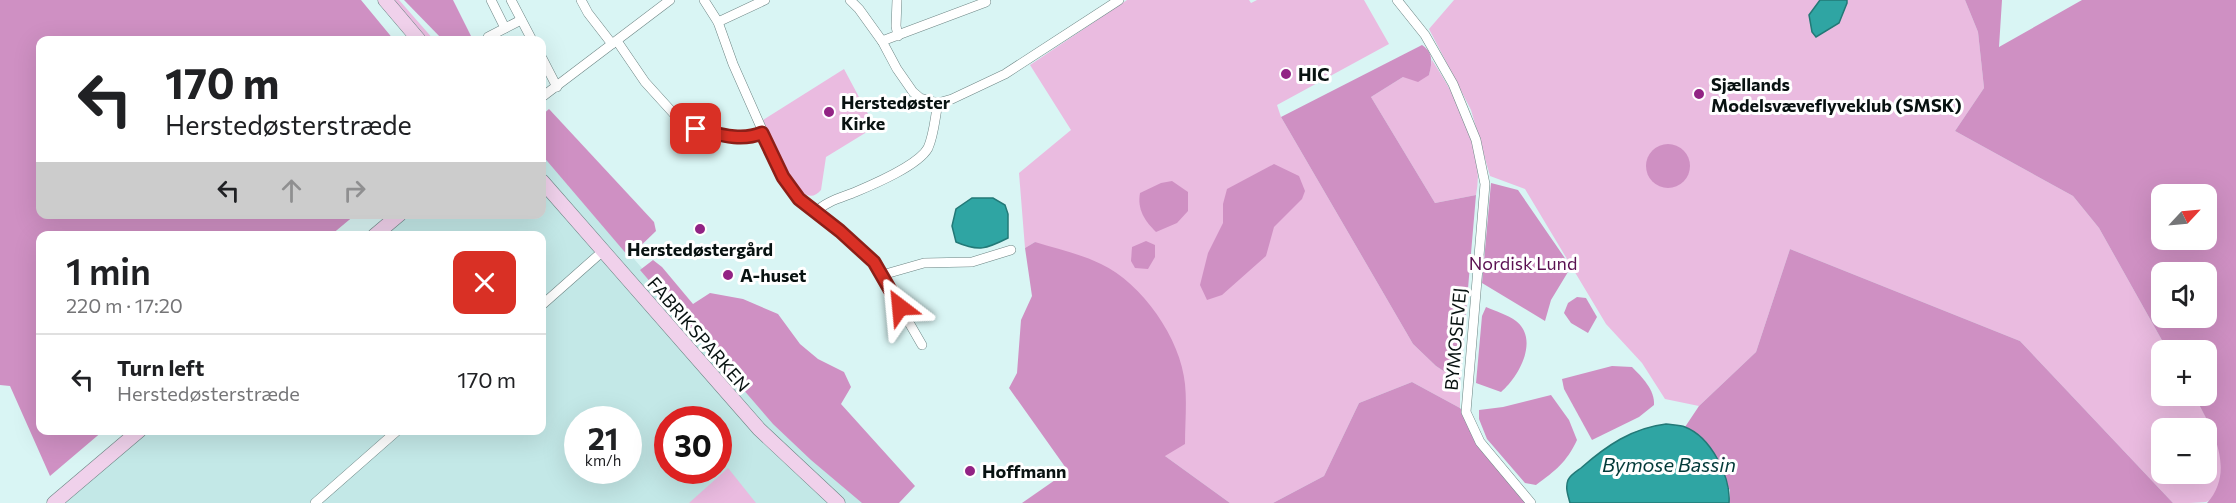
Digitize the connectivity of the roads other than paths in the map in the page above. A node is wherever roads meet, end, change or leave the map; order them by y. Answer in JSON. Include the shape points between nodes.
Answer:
{"nodes":[{"id":1,"x":385,"y":0,"type":"edge"},
{"id":2,"x":491,"y":0,"type":"edge"},
{"id":3,"x":511,"y":0,"type":"edge"},
{"id":4,"x":581,"y":0,"type":"edge"},
{"id":5,"x":670,"y":0,"type":"edge"},
{"id":6,"x":704,"y":0,"type":"edge"},
{"id":7,"x":765,"y":0,"type":"edge"},
{"id":8,"x":850,"y":0,"type":"edge"},
{"id":9,"x":897,"y":0,"type":"edge"},
{"id":10,"x":1397,"y":0,"type":"edge"},
{"id":11,"x":986,"y":2,"type":"dead end"},
{"id":12,"x":1113,"y":2,"type":"edge"},
{"id":13,"x":521,"y":20,"type":"junction"},
{"id":14,"x":718,"y":22,"type":"junction"},
{"id":15,"x":505,"y":28,"type":"junction"},
{"id":16,"x":416,"y":36,"type":"edge"},
{"id":17,"x":490,"y":36,"type":"edge"},
{"id":18,"x":530,"y":36,"type":"edge"},
{"id":19,"x":898,"y":36,"type":"junction"},
{"id":20,"x":882,"y":41,"type":"junction"},
{"id":21,"x":614,"y":43,"type":"junction"},
{"id":22,"x":546,"y":66,"type":"edge"},
{"id":23,"x":557,"y":87,"type":"junction"},
{"id":24,"x":546,"y":94,"type":"edge"},
{"id":25,"x":938,"y":103,"type":"junction"},
{"id":26,"x":674,"y":114,"type":"dead end"},
{"id":27,"x":696,"y":129,"type":"dead end"},
{"id":28,"x":762,"y":133,"type":"junction"},
{"id":29,"x":546,"y":186,"type":"edge"},
{"id":30,"x":816,"y":212,"type":"junction"},
{"id":31,"x":394,"y":219,"type":"edge"},
{"id":32,"x":380,"y":231,"type":"edge"},
{"id":33,"x":1011,"y":250,"type":"dead end"},
{"id":34,"x":603,"y":251,"type":"junction"},
{"id":35,"x":882,"y":275,"type":"junction"},
{"id":36,"x":546,"y":301,"type":"edge"},
{"id":37,"x":922,"y":345,"type":"dead end"},
{"id":38,"x":134,"y":435,"type":"edge"},
{"id":39,"x":392,"y":435,"type":"edge"},
{"id":40,"x":54,"y":503,"type":"edge"},
{"id":41,"x":315,"y":503,"type":"edge"},
{"id":42,"x":838,"y":503,"type":"edge"},
{"id":43,"x":1531,"y":503,"type":"edge"}],
"edges":[{"from":1,"to":16,"type":"street"},
{"from":2,"to":15,"type":"street"},
{"from":3,"to":13,"type":"street"},
{"from":4,"to":21,"type":"street"},
{"from":5,"to":21,"type":"street"},
{"from":6,"to":14,"type":"street"},
{"from":7,"to":14,"type":"street"},
{"from":8,"to":20,"type":"street"},
{"from":9,"to":19,"type":"street"},
{"from":10,"to":43,"type":"street","name":"BYMOSEVEJ","via":[[1425,35],[1453,84],[1476,140],[1485,184],[1466,412],[1480,442]]},
{"from":11,"to":19,"type":"street"},
{"from":12,"to":25,"type":"street","via":[[1005,74]]},
{"from":13,"to":15,"type":"street"},
{"from":13,"to":18,"type":"street"},
{"from":14,"to":28,"type":"street"},
{"from":15,"to":17,"type":"street"},
{"from":19,"to":20,"type":"street"},
{"from":20,"to":25,"type":"street","via":[[913,92]]},
{"from":21,"to":23,"type":"street"},
{"from":21,"to":26,"type":"street"},
{"from":22,"to":23,"type":"street"},
{"from":23,"to":24,"type":"street"},
{"from":25,"to":30,"type":"street","via":[[928,147],[915,162]]},
{"from":27,"to":28,"type":"street","via":[[743,138]]},
{"from":28,"to":30,"type":"street","via":[[783,177],[799,199]]},
{"from":29,"to":34,"type":"street","name":"FABRIKSPARKEN"},
{"from":30,"to":35,"type":"street","via":[[861,248]]},
{"from":31,"to":32,"type":"street"},
{"from":33,"to":35,"type":"street","via":[[972,262],[924,263]]},
{"from":34,"to":36,"type":"street"},
{"from":34,"to":42,"type":"street","name":"FABRIKSPARKEN","via":[[759,429]]},
{"from":35,"to":37,"type":"street"},
{"from":38,"to":40,"type":"street"},
{"from":39,"to":41,"type":"street"}]}
